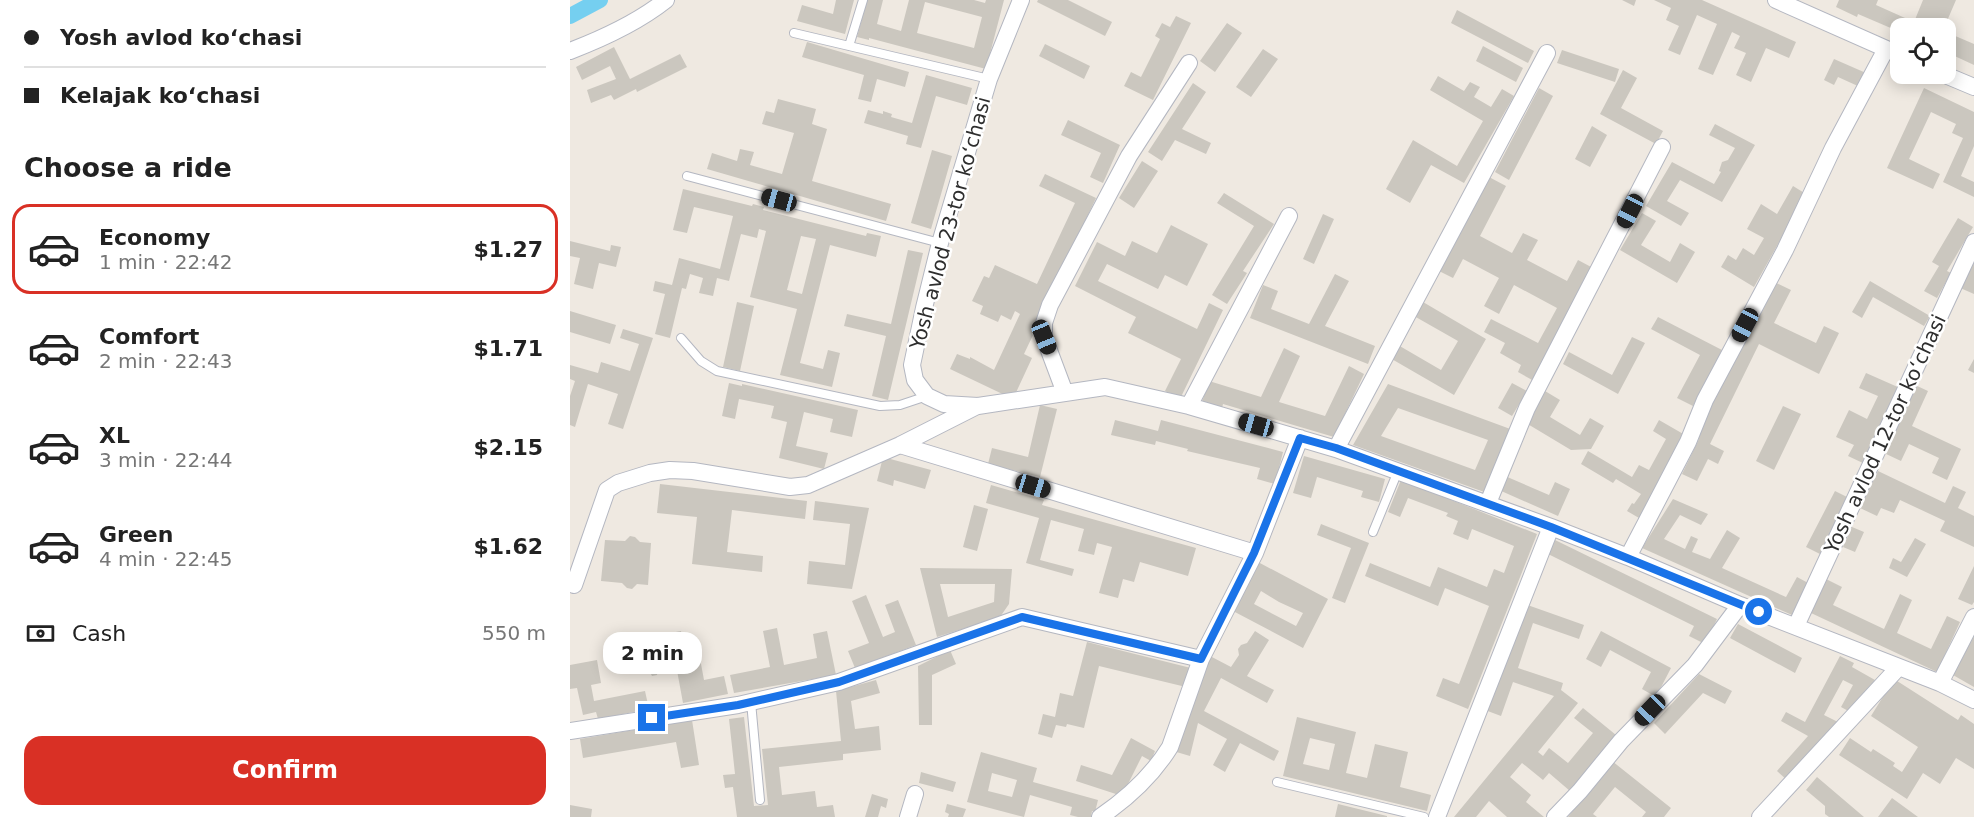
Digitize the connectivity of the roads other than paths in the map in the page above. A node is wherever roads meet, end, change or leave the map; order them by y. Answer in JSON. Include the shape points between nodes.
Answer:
{"nodes":[{"id":1,"x":666,"y":0,"type":"edge"},
{"id":2,"x":863,"y":0,"type":"edge"},
{"id":3,"x":1021,"y":0,"type":"edge"},
{"id":4,"x":1776,"y":0,"type":"edge"},
{"id":5,"x":794,"y":33,"type":"dead end"},
{"id":6,"x":849,"y":46,"type":"junction"},
{"id":7,"x":570,"y":51,"type":"edge"},
{"id":8,"x":1890,"y":51,"type":"edge"},
{"id":9,"x":1547,"y":53,"type":"dead end"},
{"id":10,"x":1890,"y":57,"type":"edge"},
{"id":11,"x":1190,"y":63,"type":"dead end"},
{"id":12,"x":989,"y":79,"type":"junction"},
{"id":13,"x":1956,"y":79,"type":"edge"},
{"id":14,"x":1974,"y":87,"type":"edge"},
{"id":15,"x":1662,"y":147,"type":"dead end"},
{"id":16,"x":687,"y":176,"type":"dead end"},
{"id":17,"x":1289,"y":216,"type":"dead end"},
{"id":18,"x":1974,"y":242,"type":"edge"},
{"id":19,"x":940,"y":243,"type":"junction"},
{"id":20,"x":681,"y":338,"type":"dead end"},
{"id":21,"x":1065,"y":393,"type":"junction"},
{"id":22,"x":927,"y":396,"type":"junction"},
{"id":23,"x":978,"y":406,"type":"junction"},
{"id":24,"x":1189,"y":406,"type":"junction"},
{"id":25,"x":1300,"y":438,"type":"junction"},
{"id":26,"x":900,"y":445,"type":"junction"},
{"id":27,"x":1336,"y":448,"type":"junction"},
{"id":28,"x":1398,"y":471,"type":"junction"},
{"id":29,"x":1488,"y":504,"type":"junction"},
{"id":30,"x":1551,"y":527,"type":"junction"},
{"id":31,"x":1373,"y":532,"type":"dead end"},
{"id":32,"x":1254,"y":553,"type":"junction"},
{"id":33,"x":1628,"y":557,"type":"junction"},
{"id":34,"x":574,"y":585,"type":"dead end"},
{"id":35,"x":1740,"y":605,"type":"junction"},
{"id":36,"x":1974,"y":617,"type":"edge"},
{"id":37,"x":1796,"y":626,"type":"junction"},
{"id":38,"x":1201,"y":659,"type":"junction"},
{"id":39,"x":1898,"y":668,"type":"junction"},
{"id":40,"x":1940,"y":683,"type":"junction"},
{"id":41,"x":1974,"y":700,"type":"edge"},
{"id":42,"x":751,"y":702,"type":"junction"},
{"id":43,"x":570,"y":731,"type":"edge"},
{"id":44,"x":1277,"y":782,"type":"dead end"},
{"id":45,"x":915,"y":794,"type":"dead end"},
{"id":46,"x":760,"y":800,"type":"dead end"},
{"id":47,"x":908,"y":817,"type":"edge"},
{"id":48,"x":1100,"y":817,"type":"edge"},
{"id":49,"x":1424,"y":817,"type":"edge"},
{"id":50,"x":1437,"y":817,"type":"edge"},
{"id":51,"x":1556,"y":817,"type":"edge"},
{"id":52,"x":1760,"y":817,"type":"edge"}],
"edges":[{"from":1,"to":7,"type":"street","via":[[607,37]]},
{"from":2,"to":6,"type":"lane"},
{"from":3,"to":12,"type":"street","name":"Yosh avlod 23-tor koʻchasi"},
{"from":4,"to":8,"type":"street"},
{"from":5,"to":6,"type":"lane"},
{"from":6,"to":12,"type":"lane"},
{"from":9,"to":27,"type":"street"},
{"from":10,"to":33,"type":"street","via":[[1833,148]]},
{"from":11,"to":21,"type":"street","via":[[1129,156],[1047,314],[1044,337]]},
{"from":12,"to":19,"type":"street","name":"Yosh avlod 23-tor koʻchasi"},
{"from":13,"to":14,"type":"street"},
{"from":15,"to":29,"type":"street","via":[[1527,408]]},
{"from":16,"to":19,"type":"lane"},
{"from":17,"to":24,"type":"street"},
{"from":18,"to":37,"type":"street","name":"Yosh avlod 12-tor koʻchasi"},
{"from":19,"to":22,"type":"street","name":"Yosh avlod 23-tor koʻchasi","via":[[912,365],[915,380]]},
{"from":20,"to":22,"type":"lane","via":[[701,361],[717,371],[880,406],[900,405]]},
{"from":21,"to":23,"type":"street"},
{"from":21,"to":24,"type":"street","via":[[1106,387]]},
{"from":22,"to":23,"type":"street","via":[[944,404]]},
{"from":23,"to":26,"type":"street"},
{"from":24,"to":25,"type":"street"},
{"from":25,"to":27,"type":"street"},
{"from":25,"to":32,"type":"street"},
{"from":26,"to":32,"type":"street"},
{"from":26,"to":34,"type":"street","via":[[808,485],[790,487],[670,470],[650,472],[612,485]]},
{"from":27,"to":28,"type":"street"},
{"from":28,"to":29,"type":"street"},
{"from":28,"to":31,"type":"lane"},
{"from":29,"to":30,"type":"street"},
{"from":30,"to":33,"type":"street"},
{"from":30,"to":50,"type":"street"},
{"from":32,"to":38,"type":"street"},
{"from":33,"to":35,"type":"street"},
{"from":35,"to":37,"type":"street"},
{"from":35,"to":51,"type":"street","via":[[1695,664]]},
{"from":36,"to":40,"type":"street"},
{"from":37,"to":39,"type":"street"},
{"from":38,"to":42,"type":"street","via":[[1022,617],[839,682]]},
{"from":38,"to":48,"type":"street","via":[[1167,753],[1134,792]]},
{"from":39,"to":40,"type":"street"},
{"from":39,"to":52,"type":"street"},
{"from":40,"to":41,"type":"street"},
{"from":42,"to":43,"type":"street"},
{"from":42,"to":46,"type":"lane"},
{"from":44,"to":49,"type":"lane"},
{"from":45,"to":47,"type":"street"}]}
